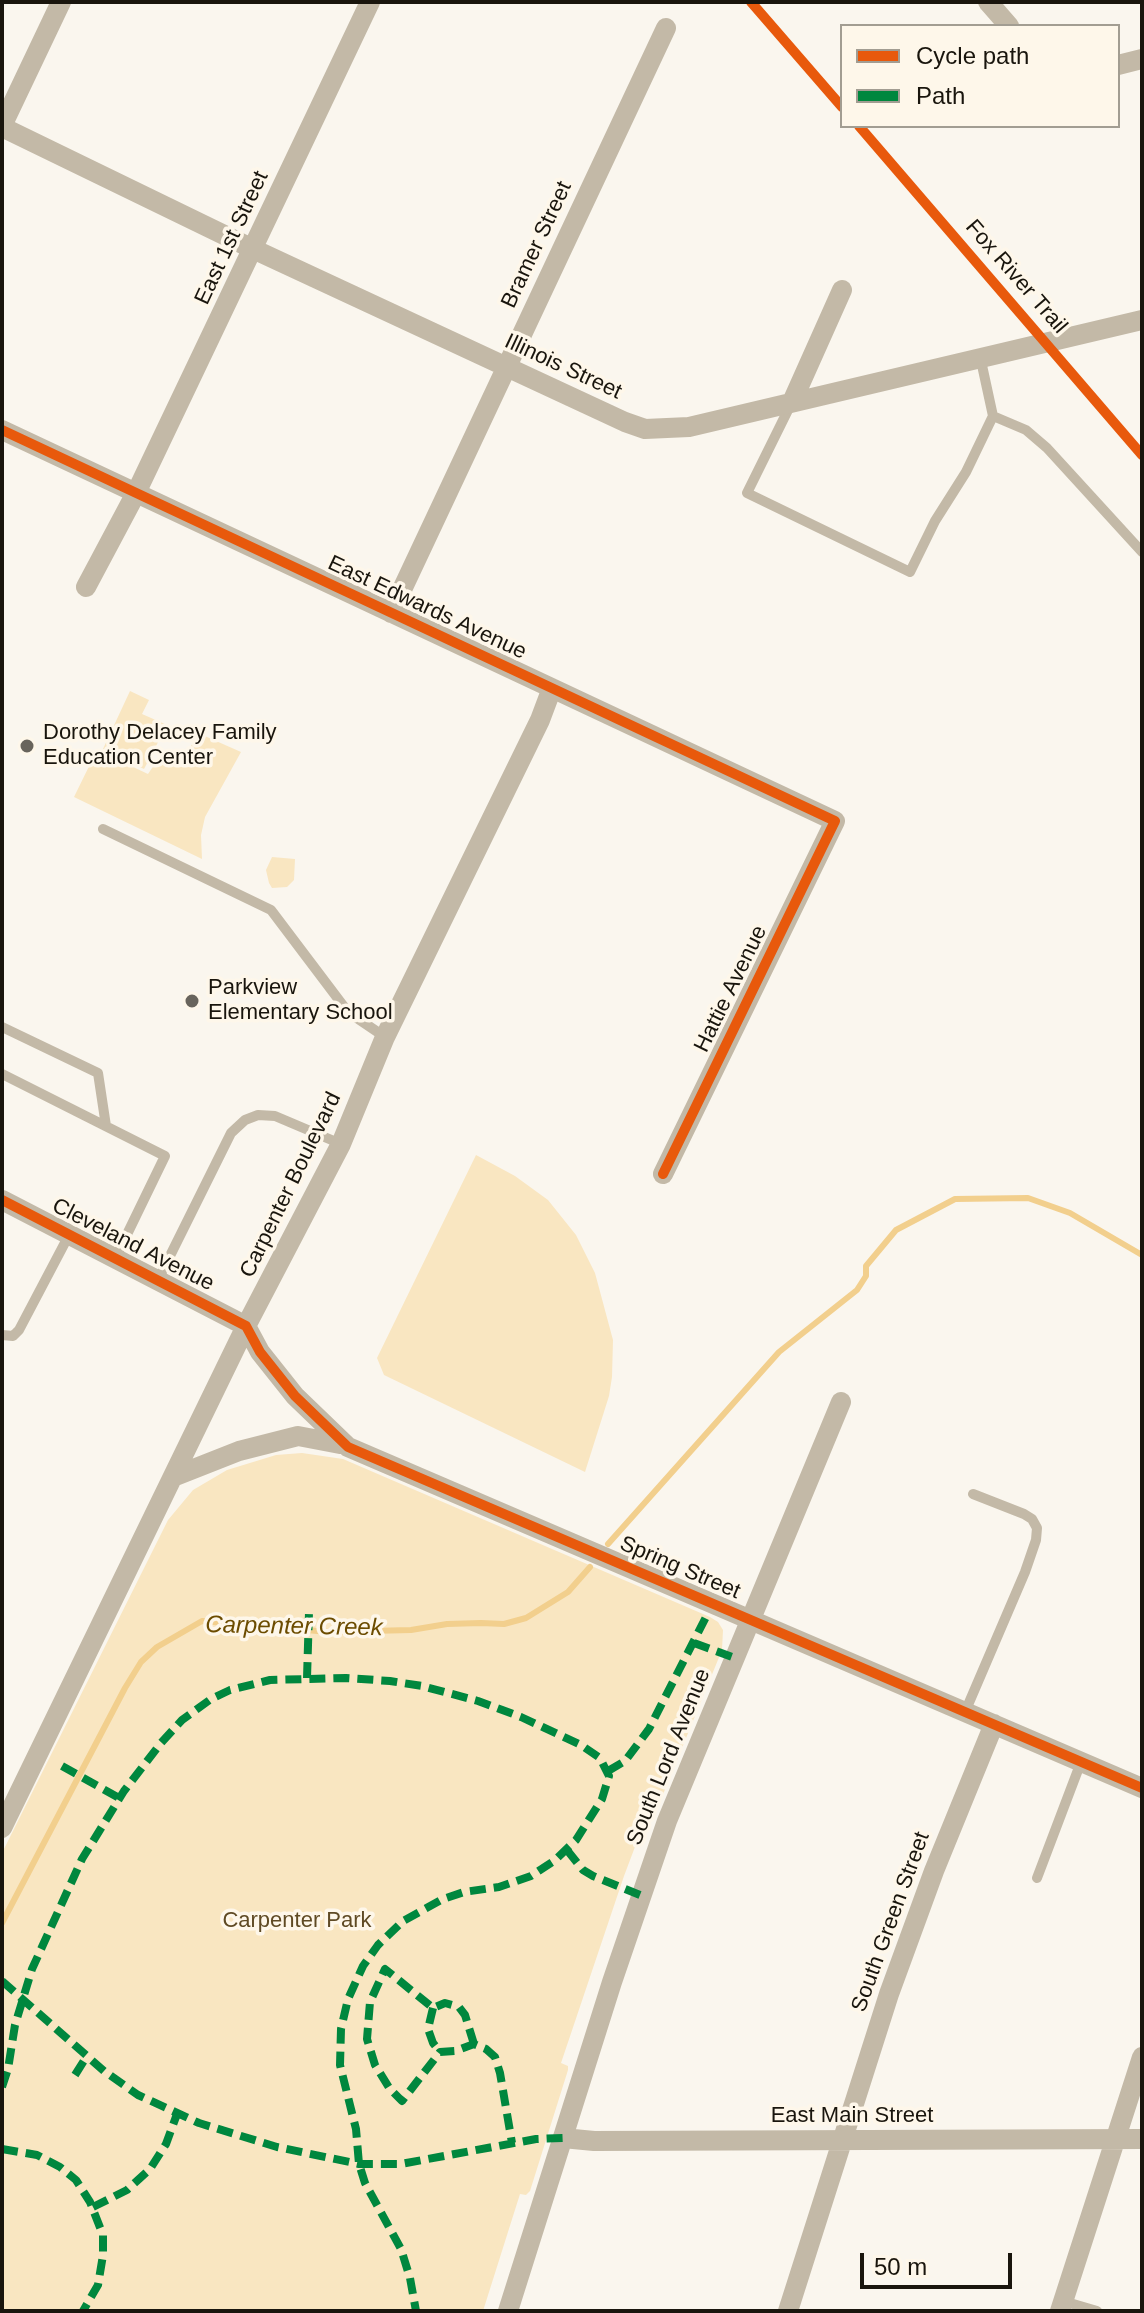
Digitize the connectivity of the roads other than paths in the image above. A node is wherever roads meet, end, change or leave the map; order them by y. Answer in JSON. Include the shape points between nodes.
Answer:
{"nodes":[{"id":1,"x":61,"y":2,"type":"edge"},
{"id":2,"x":370,"y":2,"type":"edge"},
{"id":3,"x":988,"y":2,"type":"edge"},
{"id":4,"x":1007,"y":24,"type":"edge"},
{"id":5,"x":666,"y":28,"type":"dead end"},
{"id":6,"x":1142,"y":59,"type":"edge"},
{"id":7,"x":1120,"y":64,"type":"edge"},
{"id":8,"x":2,"y":127,"type":"edge"},
{"id":9,"x":253,"y":249,"type":"junction"},
{"id":10,"x":842,"y":290,"type":"dead end"},
{"id":11,"x":1142,"y":320,"type":"edge"},
{"id":12,"x":980,"y":356,"type":"junction"},
{"id":13,"x":506,"y":366,"type":"junction"},
{"id":14,"x":792,"y":402,"type":"junction"},
{"id":15,"x":993,"y":416,"type":"junction"},
{"id":16,"x":2,"y":430,"type":"edge"},
{"id":17,"x":136,"y":493,"type":"junction"},
{"id":18,"x":1142,"y":552,"type":"edge"},
{"id":19,"x":86,"y":587,"type":"dead end"},
{"id":20,"x":391,"y":613,"type":"junction"},
{"id":21,"x":552,"y":688,"type":"junction"},
{"id":22,"x":835,"y":821,"type":"joint"},
{"id":23,"x":103,"y":829,"type":"dead end"},
{"id":24,"x":2,"y":1027,"type":"edge"},
{"id":25,"x":385,"y":1037,"type":"junction"},
{"id":26,"x":2,"y":1074,"type":"edge"},
{"id":27,"x":106,"y":1126,"type":"junction"},
{"id":28,"x":341,"y":1144,"type":"junction"},
{"id":29,"x":663,"y":1174,"type":"dead end"},
{"id":30,"x":2,"y":1200,"type":"edge"},
{"id":31,"x":69,"y":1235,"type":"junction"},
{"id":32,"x":116,"y":1257,"type":"junction"},
{"id":33,"x":158,"y":1280,"type":"junction"},
{"id":34,"x":246,"y":1326,"type":"junction"},
{"id":35,"x":2,"y":1335,"type":"edge"},
{"id":36,"x":841,"y":1402,"type":"dead end"},
{"id":37,"x":348,"y":1447,"type":"junction"},
{"id":38,"x":173,"y":1477,"type":"junction"},
{"id":39,"x":973,"y":1494,"type":"dead end"},
{"id":40,"x":750,"y":1621,"type":"junction"},
{"id":41,"x":965,"y":1712,"type":"junction"},
{"id":42,"x":994,"y":1724,"type":"junction"},
{"id":43,"x":1081,"y":1762,"type":"junction"},
{"id":44,"x":1142,"y":1788,"type":"edge"},
{"id":45,"x":2,"y":1828,"type":"edge"},
{"id":46,"x":1037,"y":1878,"type":"dead end"},
{"id":47,"x":1142,"y":2057,"type":"edge"},
{"id":48,"x":563,"y":2138,"type":"junction"},
{"id":49,"x":1115,"y":2139,"type":"junction"},
{"id":50,"x":1142,"y":2139,"type":"edge"},
{"id":51,"x":842,"y":2140,"type":"junction"},
{"id":52,"x":1062,"y":2306,"type":"edge"},
{"id":53,"x":508,"y":2311,"type":"edge"},
{"id":54,"x":788,"y":2311,"type":"edge"},
{"id":55,"x":1097,"y":2311,"type":"edge"}],
"edges":[{"from":1,"to":8,"type":"street"},
{"from":2,"to":9,"type":"street","name":"East 1st Street"},
{"from":3,"to":4,"type":"street"},
{"from":5,"to":13,"type":"street","name":"Bramer Street"},
{"from":6,"to":7,"type":"street"},
{"from":8,"to":9,"type":"street","name":"Illinois Street"},
{"from":9,"to":13,"type":"street","name":"Illinois Street"},
{"from":9,"to":17,"type":"street","name":"East 1st Street"},
{"from":10,"to":14,"type":"street"},
{"from":11,"to":12,"type":"street","name":"Illinois Street"},
{"from":12,"to":14,"type":"street","name":"Illinois Street"},
{"from":12,"to":15,"type":"lane"},
{"from":13,"to":14,"type":"street","name":"Illinois Street","via":[[645,429],[689,427]]},
{"from":13,"to":20,"type":"street","name":"Bramer Street"},
{"from":14,"to":15,"type":"lane","via":[[747,493],[910,572]]},
{"from":15,"to":18,"type":"lane","via":[[1026,430],[1047,448]]},
{"from":16,"to":17,"type":"street","name":"East Edwards Avenue"},
{"from":17,"to":19,"type":"street","name":"East 1st Street"},
{"from":17,"to":20,"type":"street","name":"East Edwards Avenue"},
{"from":20,"to":21,"type":"street","name":"East Edwards Avenue"},
{"from":21,"to":22,"type":"street","name":"East Edwards Avenue"},
{"from":21,"to":25,"type":"street","name":"Carpenter Boulevard"},
{"from":22,"to":29,"type":"street","name":"Hattie Avenue"},
{"from":23,"to":25,"type":"lane","via":[[271,910],[348,1012]]},
{"from":24,"to":27,"type":"lane","via":[[98,1073]]},
{"from":25,"to":28,"type":"street","name":"Carpenter Boulevard"},
{"from":26,"to":27,"type":"lane"},
{"from":27,"to":32,"type":"lane","via":[[165,1156]]},
{"from":28,"to":33,"type":"lane","via":[[275,1116],[245,1120],[231,1133]]},
{"from":28,"to":34,"type":"street","name":"Carpenter Boulevard"},
{"from":30,"to":31,"type":"street","name":"Cleveland Avenue"},
{"from":31,"to":32,"type":"street","name":"Cleveland Avenue"},
{"from":31,"to":35,"type":"lane","via":[[19,1330],[13,1336]]},
{"from":32,"to":33,"type":"street","name":"Cleveland Avenue"},
{"from":33,"to":34,"type":"street","name":"Cleveland Avenue"},
{"from":34,"to":37,"type":"street","name":"Spring Street","via":[[295,1396]]},
{"from":34,"to":38,"type":"street","name":"Carpenter Boulevard"},
{"from":36,"to":40,"type":"street","name":"South Lord Avenue"},
{"from":37,"to":38,"type":"street","via":[[298,1436],[239,1451]]},
{"from":37,"to":40,"type":"street","name":"Spring Street"},
{"from":38,"to":45,"type":"street","name":"Carpenter Boulevard"},
{"from":39,"to":41,"type":"lane","via":[[1024,1514],[1037,1528],[1025,1572]]},
{"from":40,"to":41,"type":"street","name":"Spring Street"},
{"from":40,"to":48,"type":"street","name":"South Lord Avenue","via":[[640,1895]]},
{"from":41,"to":42,"type":"street","name":"Spring Street"},
{"from":42,"to":43,"type":"street","name":"Spring Street"},
{"from":42,"to":51,"type":"street","name":"South Green Street","via":[[919,1910]]},
{"from":43,"to":44,"type":"street","name":"Spring Street"},
{"from":43,"to":46,"type":"lane"},
{"from":47,"to":49,"type":"street"},
{"from":48,"to":51,"type":"street","name":"East Main Street"},
{"from":48,"to":53,"type":"street","name":"South Lord Avenue"},
{"from":49,"to":50,"type":"street","name":"East Main Street"},
{"from":49,"to":51,"type":"street","name":"East Main Street"},
{"from":49,"to":52,"type":"street"},
{"from":51,"to":54,"type":"street","name":"South Green Street"},
{"from":52,"to":55,"type":"lane"}]}
